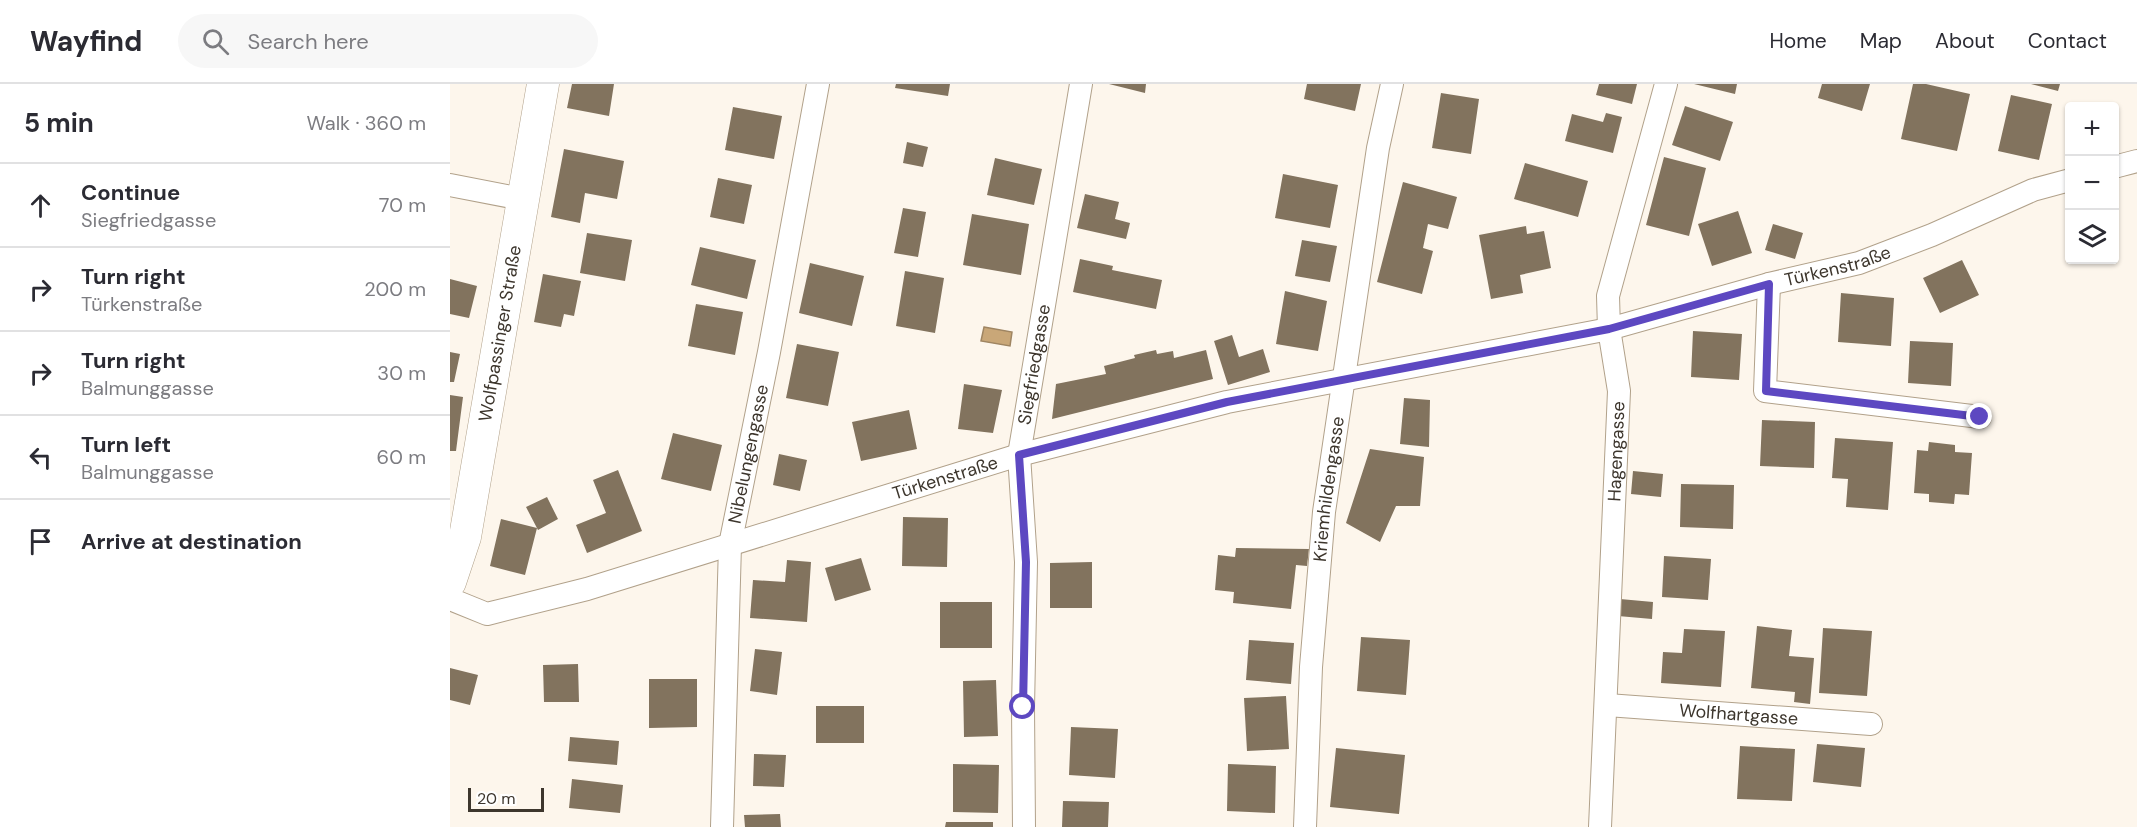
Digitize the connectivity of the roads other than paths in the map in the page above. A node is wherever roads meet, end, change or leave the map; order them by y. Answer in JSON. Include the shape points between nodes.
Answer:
{"nodes":[{"id":1,"x":543,"y":84,"type":"edge"},
{"id":2,"x":818,"y":84,"type":"edge"},
{"id":3,"x":1081,"y":84,"type":"edge"},
{"id":4,"x":1392,"y":84,"type":"edge"},
{"id":5,"x":1666,"y":84,"type":"edge"},
{"id":6,"x":2137,"y":161,"type":"edge"},
{"id":7,"x":2119,"y":166,"type":"edge"},
{"id":8,"x":2065,"y":181,"type":"edge"},
{"id":9,"x":450,"y":185,"type":"edge"},
{"id":10,"x":522,"y":200,"type":"junction"},
{"id":11,"x":1769,"y":284,"type":"junction"},
{"id":12,"x":1609,"y":329,"type":"junction"},
{"id":13,"x":1344,"y":380,"type":"junction"},
{"id":14,"x":1980,"y":417,"type":"dead end"},
{"id":15,"x":1019,"y":455,"type":"junction"},
{"id":16,"x":730,"y":545,"type":"junction"},
{"id":17,"x":450,"y":582,"type":"edge"},
{"id":18,"x":450,"y":599,"type":"edge"},
{"id":19,"x":1607,"y":705,"type":"junction"},
{"id":20,"x":1871,"y":724,"type":"dead end"},
{"id":21,"x":722,"y":827,"type":"edge"},
{"id":22,"x":1024,"y":827,"type":"edge"},
{"id":23,"x":1305,"y":827,"type":"edge"},
{"id":24,"x":1600,"y":827,"type":"edge"}],
"edges":[{"from":1,"to":10,"type":"street","name":"Wolfpassinger Straße"},
{"from":2,"to":16,"type":"street","name":"Nibelungengasse"},
{"from":3,"to":15,"type":"street","name":"Siegfriedgasse"},
{"from":4,"to":13,"type":"street","name":"Kriemhildengasse","via":[[1378,148]]},
{"from":5,"to":12,"type":"street","name":"Hagengasse","via":[[1608,296]]},
{"from":6,"to":7,"type":"street"},
{"from":8,"to":11,"type":"street","name":"Türkenstraße","via":[[2033,190],[1859,263]]},
{"from":9,"to":10,"type":"street"},
{"from":10,"to":17,"type":"street","name":"Wolfpassinger Straße","via":[[465,537]]},
{"from":11,"to":12,"type":"street","name":"Türkenstraße"},
{"from":11,"to":14,"type":"street","via":[[1766,391]]},
{"from":12,"to":13,"type":"street","name":"Türkenstraße"},
{"from":12,"to":19,"type":"street","name":"Hagengasse","via":[[1619,391]]},
{"from":13,"to":15,"type":"street","name":"Türkenstraße","via":[[1227,402]]},
{"from":13,"to":23,"type":"street","name":"Kriemhildengasse","via":[[1324,512],[1311,667]]},
{"from":15,"to":16,"type":"street","name":"Türkenstraße"},
{"from":15,"to":22,"type":"street","name":"Siegfriedgasse","via":[[1026,562]]},
{"from":16,"to":18,"type":"street","name":"Türkenstraße","via":[[587,589],[487,614]]},
{"from":16,"to":21,"type":"street","name":"Nibelungengasse"},
{"from":19,"to":20,"type":"street","name":"Wolfhartgasse"},
{"from":19,"to":24,"type":"street","name":"Hagengasse"}]}
